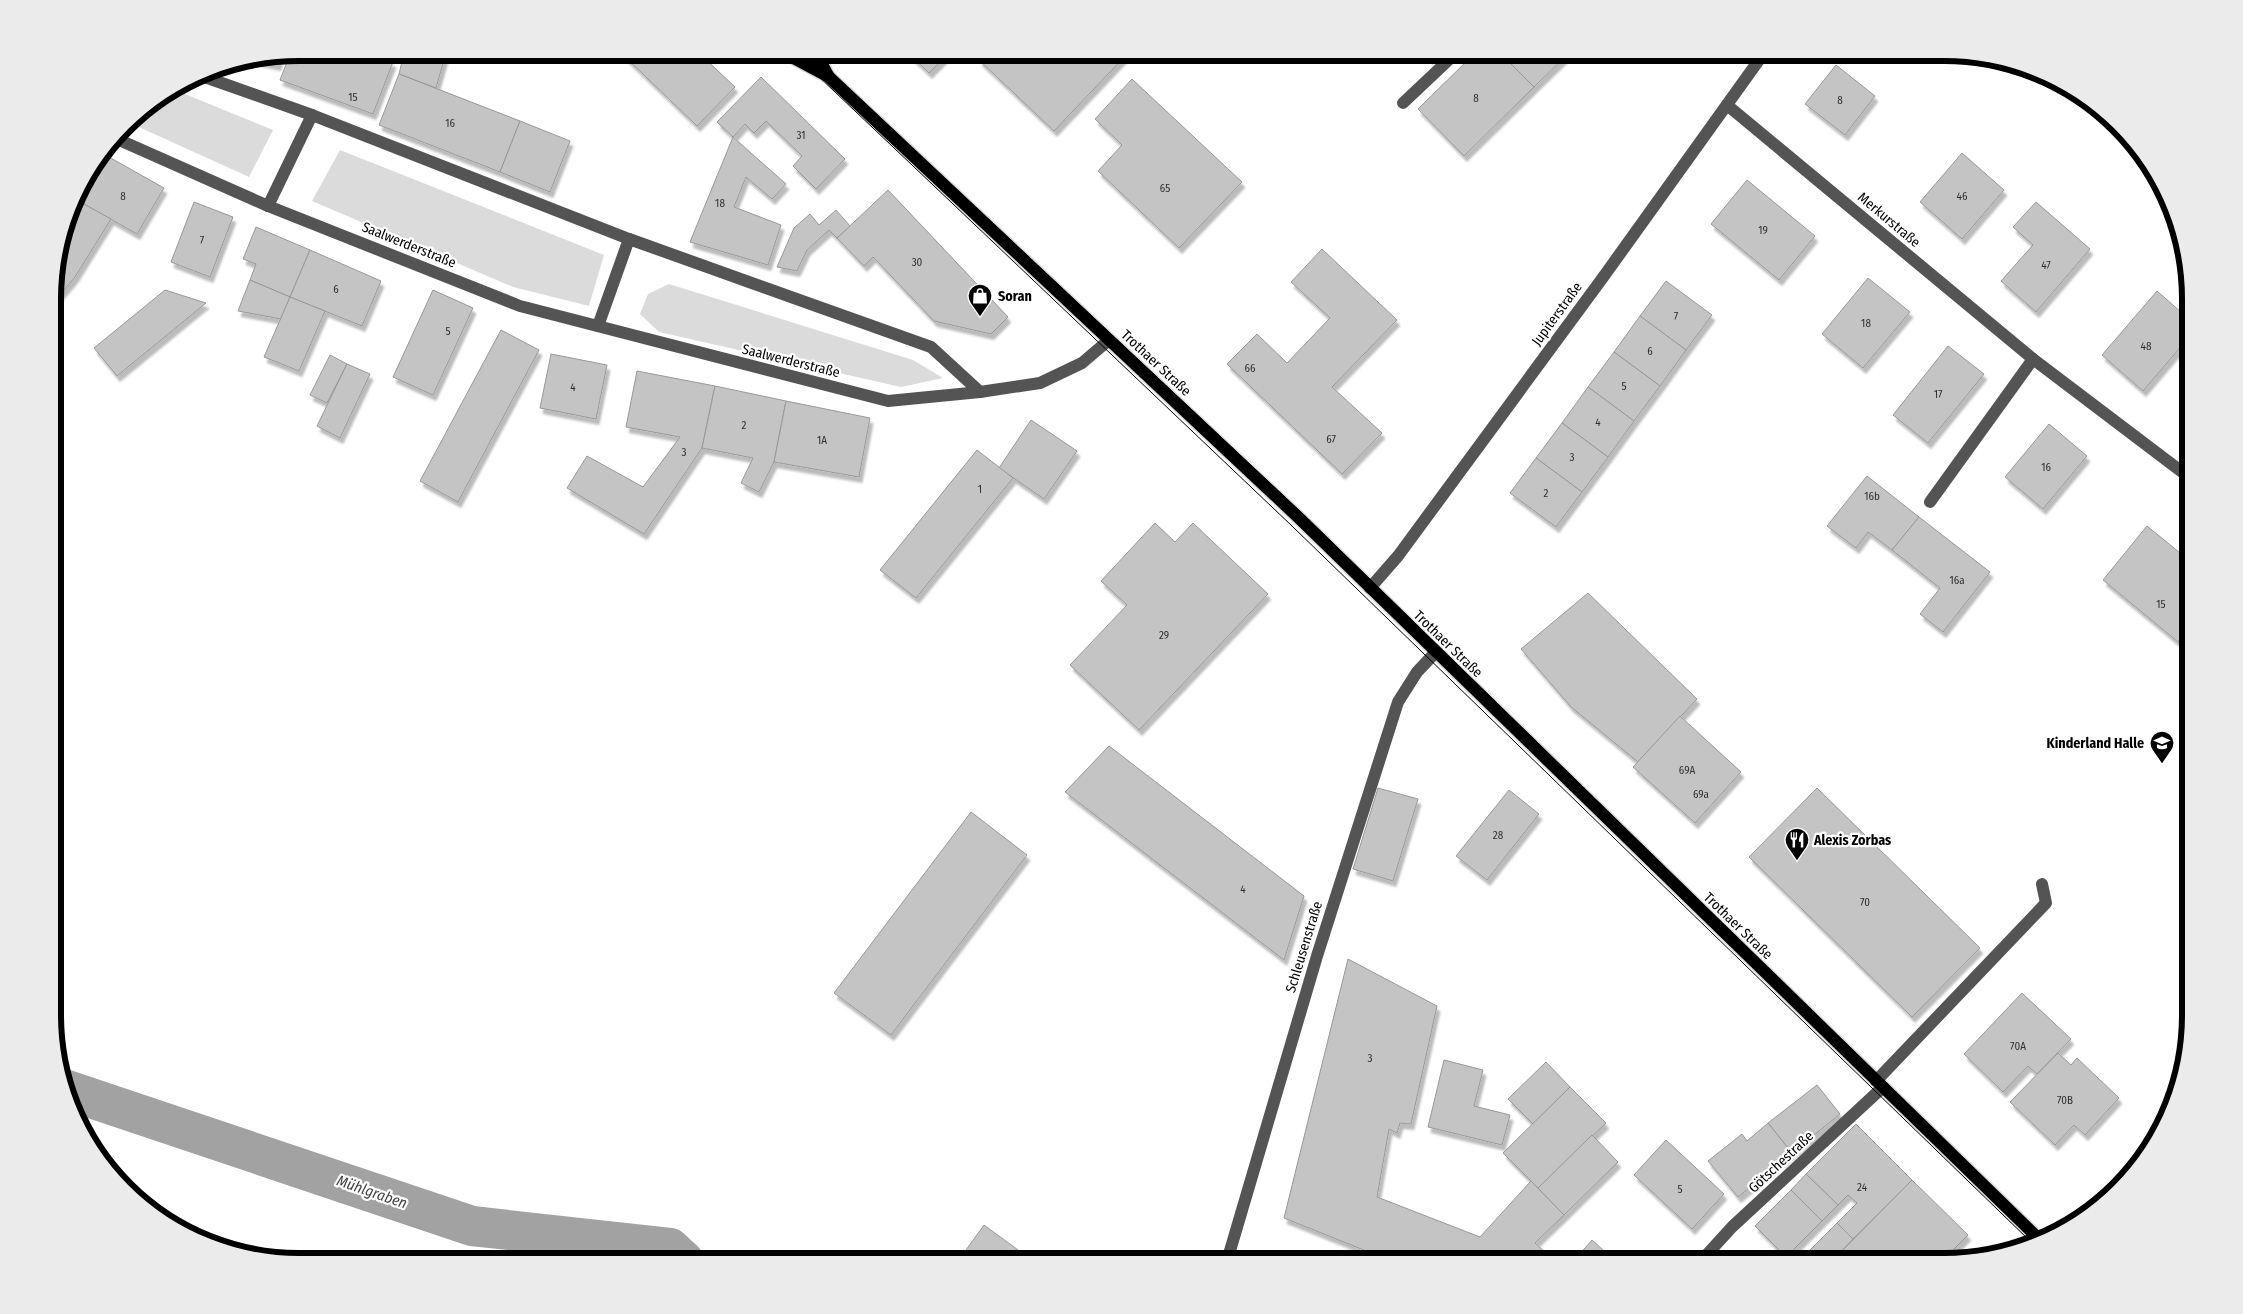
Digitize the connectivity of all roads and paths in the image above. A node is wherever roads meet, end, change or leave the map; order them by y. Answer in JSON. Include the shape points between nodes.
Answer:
{"nodes":[{"id":1,"x":801,"y":61,"type":"edge"},
{"id":2,"x":821,"y":61,"type":"edge"},
{"id":3,"x":1447,"y":61,"type":"edge"},
{"id":4,"x":1758,"y":61,"type":"edge"},
{"id":5,"x":829,"y":76,"type":"junction"},
{"id":6,"x":210,"y":78,"type":"edge"},
{"id":7,"x":1403,"y":103,"type":"dead end"},
{"id":8,"x":1727,"y":105,"type":"junction"},
{"id":9,"x":312,"y":115,"type":"junction"},
{"id":10,"x":121,"y":141,"type":"edge"},
{"id":11,"x":268,"y":206,"type":"junction"},
{"id":12,"x":629,"y":240,"type":"junction"},
{"id":13,"x":598,"y":326,"type":"junction"},
{"id":14,"x":1109,"y":340,"type":"junction"},
{"id":15,"x":2033,"y":359,"type":"junction"},
{"id":16,"x":980,"y":392,"type":"junction"},
{"id":17,"x":2182,"y":472,"type":"edge"},
{"id":18,"x":1930,"y":502,"type":"dead end"},
{"id":19,"x":1370,"y":588,"type":"junction"},
{"id":20,"x":1435,"y":653,"type":"junction"},
{"id":21,"x":2042,"y":884,"type":"dead end"},
{"id":22,"x":1880,"y":1084,"type":"junction"},
{"id":23,"x":2035,"y":1235,"type":"edge"},
{"id":24,"x":1229,"y":1253,"type":"edge"},
{"id":25,"x":1709,"y":1253,"type":"edge"}],
"edges":[{"from":1,"to":5,"type":"main road","name":"Trothaer Straße"},
{"from":2,"to":5,"type":"main road","name":"Trothaer Straße"},
{"from":3,"to":7,"type":"street"},
{"from":4,"to":8,"type":"street","name":"Jupiterstraße"},
{"from":5,"to":14,"type":"main road","name":"Trothaer Straße"},
{"from":6,"to":9,"type":"street"},
{"from":8,"to":15,"type":"street","name":"Merkurstraße"},
{"from":8,"to":19,"type":"street","name":"Jupiterstraße","via":[[1409,540]]},
{"from":9,"to":11,"type":"street"},
{"from":9,"to":12,"type":"street"},
{"from":10,"to":11,"type":"street","name":"Saalwerderstraße"},
{"from":11,"to":13,"type":"street","name":"Saalwerderstraße","via":[[520,306]]},
{"from":12,"to":13,"type":"street"},
{"from":12,"to":16,"type":"street","via":[[931,347]]},
{"from":13,"to":16,"type":"street","name":"Saalwerderstraße","via":[[888,401]]},
{"from":14,"to":16,"type":"street","name":"Saalwerderstraße","via":[[1082,364],[1040,383]]},
{"from":14,"to":19,"type":"main road","name":"Trothaer Straße"},
{"from":15,"to":17,"type":"street","name":"Merkurstraße"},
{"from":15,"to":18,"type":"street"},
{"from":19,"to":20,"type":"main road","name":"Trothaer Straße"},
{"from":20,"to":22,"type":"main road","name":"Trothaer Straße"},
{"from":20,"to":24,"type":"street","name":"Schleusenstraße","via":[[1417,672],[1398,702],[1317,956]]},
{"from":21,"to":22,"type":"street","name":"Götschestraße","via":[[2046,903]]},
{"from":22,"to":23,"type":"main road","name":"Trothaer Straße"},
{"from":22,"to":25,"type":"street","name":"Götschestraße"}]}
